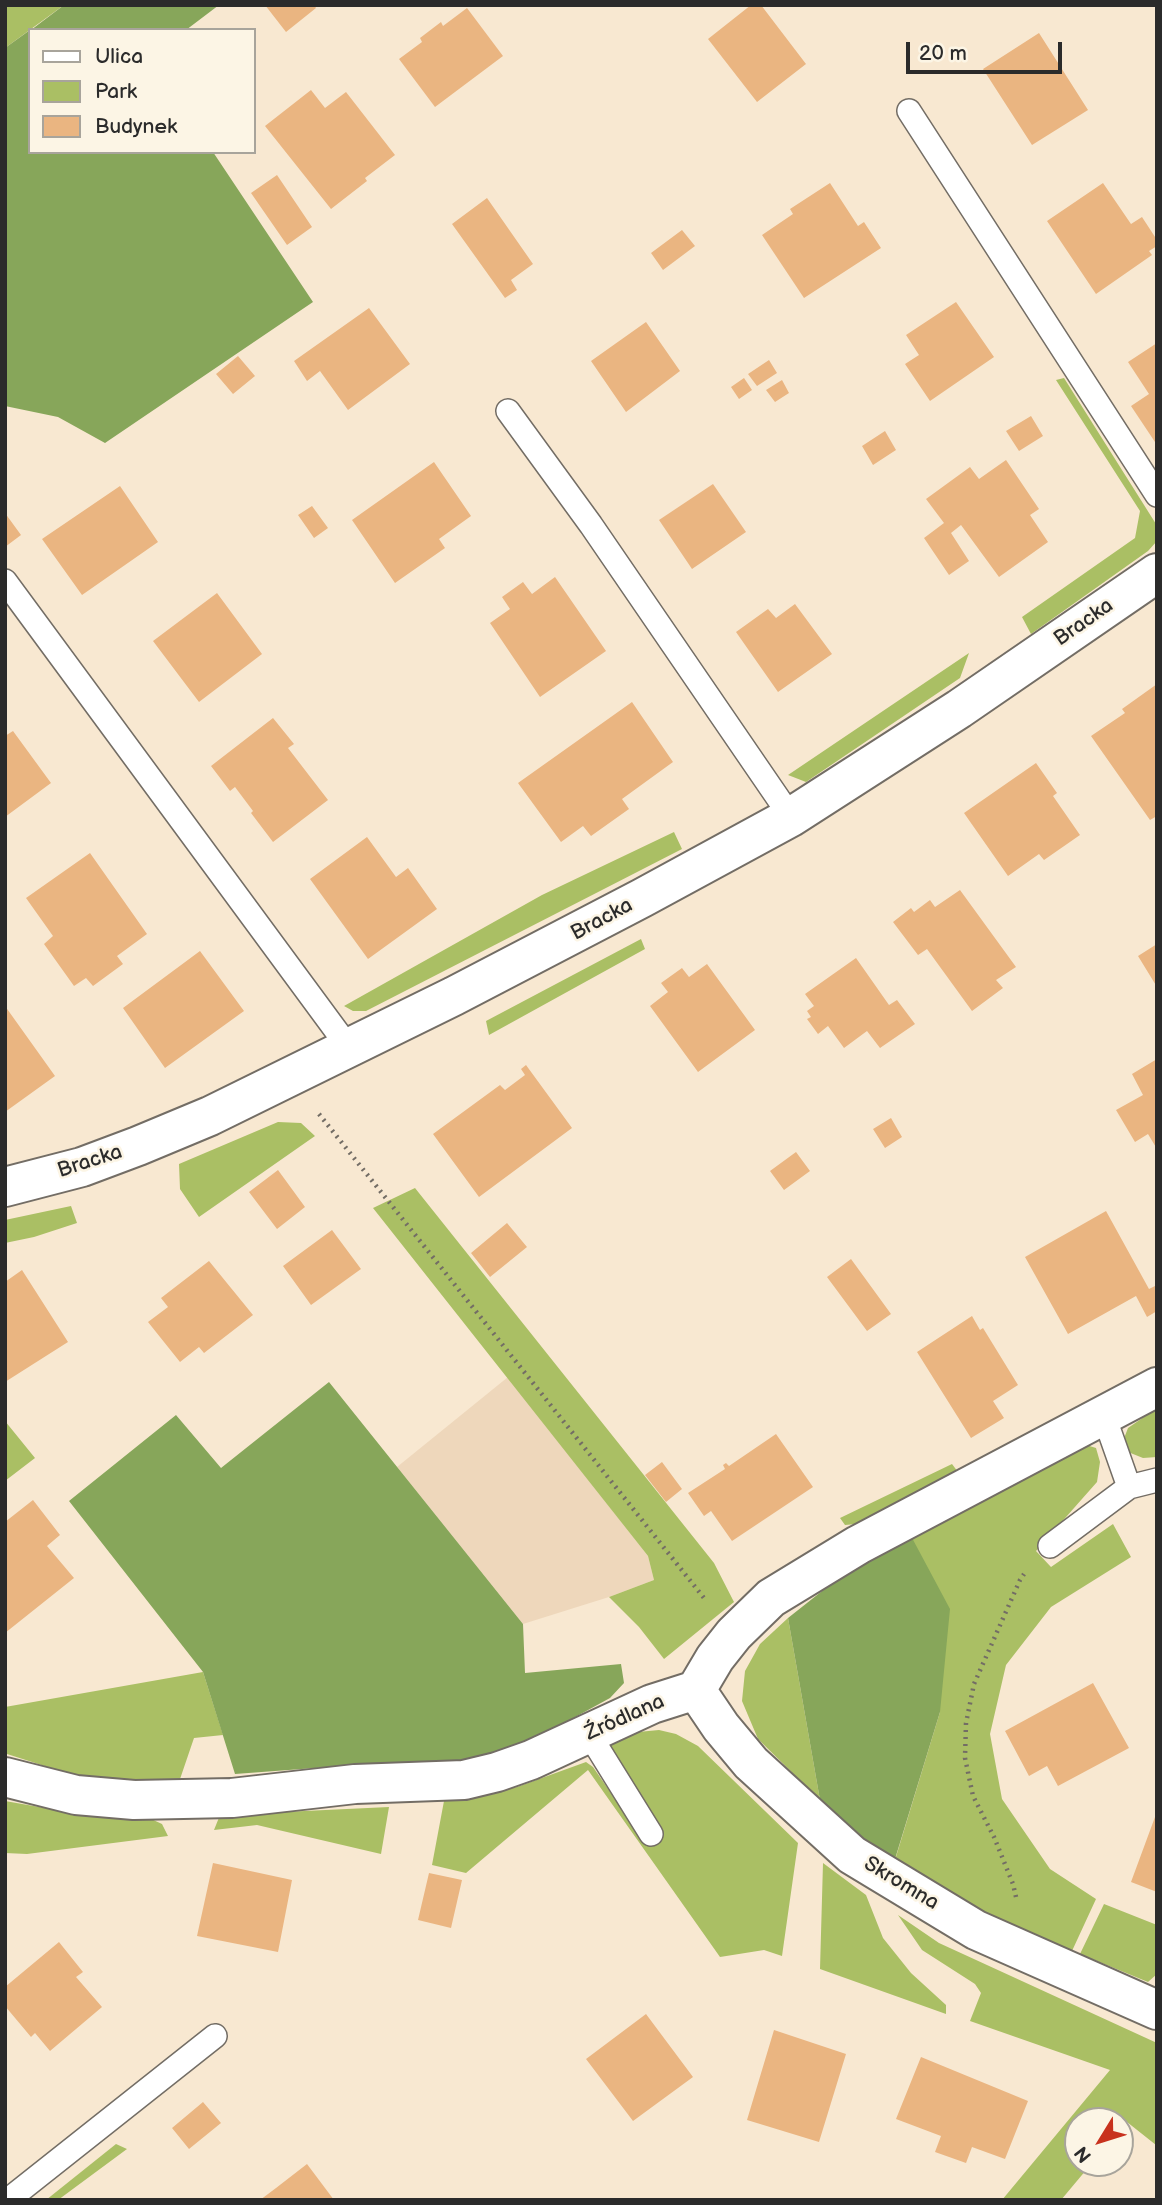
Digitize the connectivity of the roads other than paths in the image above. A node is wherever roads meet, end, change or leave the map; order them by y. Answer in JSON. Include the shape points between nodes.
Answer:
{"nodes":[{"id":1,"x":909,"y":111,"type":"dead end"},
{"id":2,"x":509,"y":411,"type":"dead end"},
{"id":3,"x":1157,"y":495,"type":"edge"},
{"id":4,"x":1157,"y":573,"type":"edge"},
{"id":5,"x":5,"y":581,"type":"edge"},
{"id":6,"x":792,"y":817,"type":"junction"},
{"id":7,"x":349,"y":1048,"type":"junction"},
{"id":8,"x":5,"y":1187,"type":"edge"},
{"id":9,"x":1157,"y":1387,"type":"edge"},
{"id":10,"x":1104,"y":1416,"type":"junction"},
{"id":11,"x":1157,"y":1480,"type":"edge"},
{"id":12,"x":1129,"y":1487,"type":"junction"},
{"id":13,"x":1050,"y":1546,"type":"road end"},
{"id":14,"x":696,"y":1690,"type":"junction"},
{"id":15,"x":589,"y":1734,"type":"junction"},
{"id":16,"x":5,"y":1777,"type":"edge"},
{"id":17,"x":651,"y":1834,"type":"dead end"},
{"id":18,"x":1157,"y":2010,"type":"edge"},
{"id":19,"x":215,"y":2036,"type":"dead end"},
{"id":20,"x":8,"y":2200,"type":"edge"}],
"edges":[{"from":1,"to":3,"type":"lane"},
{"from":2,"to":6,"type":"lane"},
{"from":4,"to":6,"type":"street","name":"Bracka"},
{"from":5,"to":7,"type":"lane"},
{"from":6,"to":7,"type":"street","name":"Bracka"},
{"from":7,"to":8,"type":"street","name":"Bracka","via":[[138,1146],[82,1167]]},
{"from":9,"to":10,"type":"street"},
{"from":10,"to":12,"type":"lane"},
{"from":10,"to":14,"type":"street","via":[[810,1572],[771,1598],[734,1633]]},
{"from":11,"to":12,"type":"lane"},
{"from":12,"to":13,"type":"lane"},
{"from":14,"to":15,"type":"street","name":"Źródlana","via":[[652,1704]]},
{"from":14,"to":18,"type":"street","name":"Skromna","via":[[751,1763],[852,1855],[976,1930]]},
{"from":15,"to":16,"type":"street","name":"Źródlana","via":[[531,1760],[464,1780],[355,1784],[233,1798],[76,1795]]},
{"from":15,"to":17,"type":"lane"},
{"from":19,"to":20,"type":"lane"}]}
